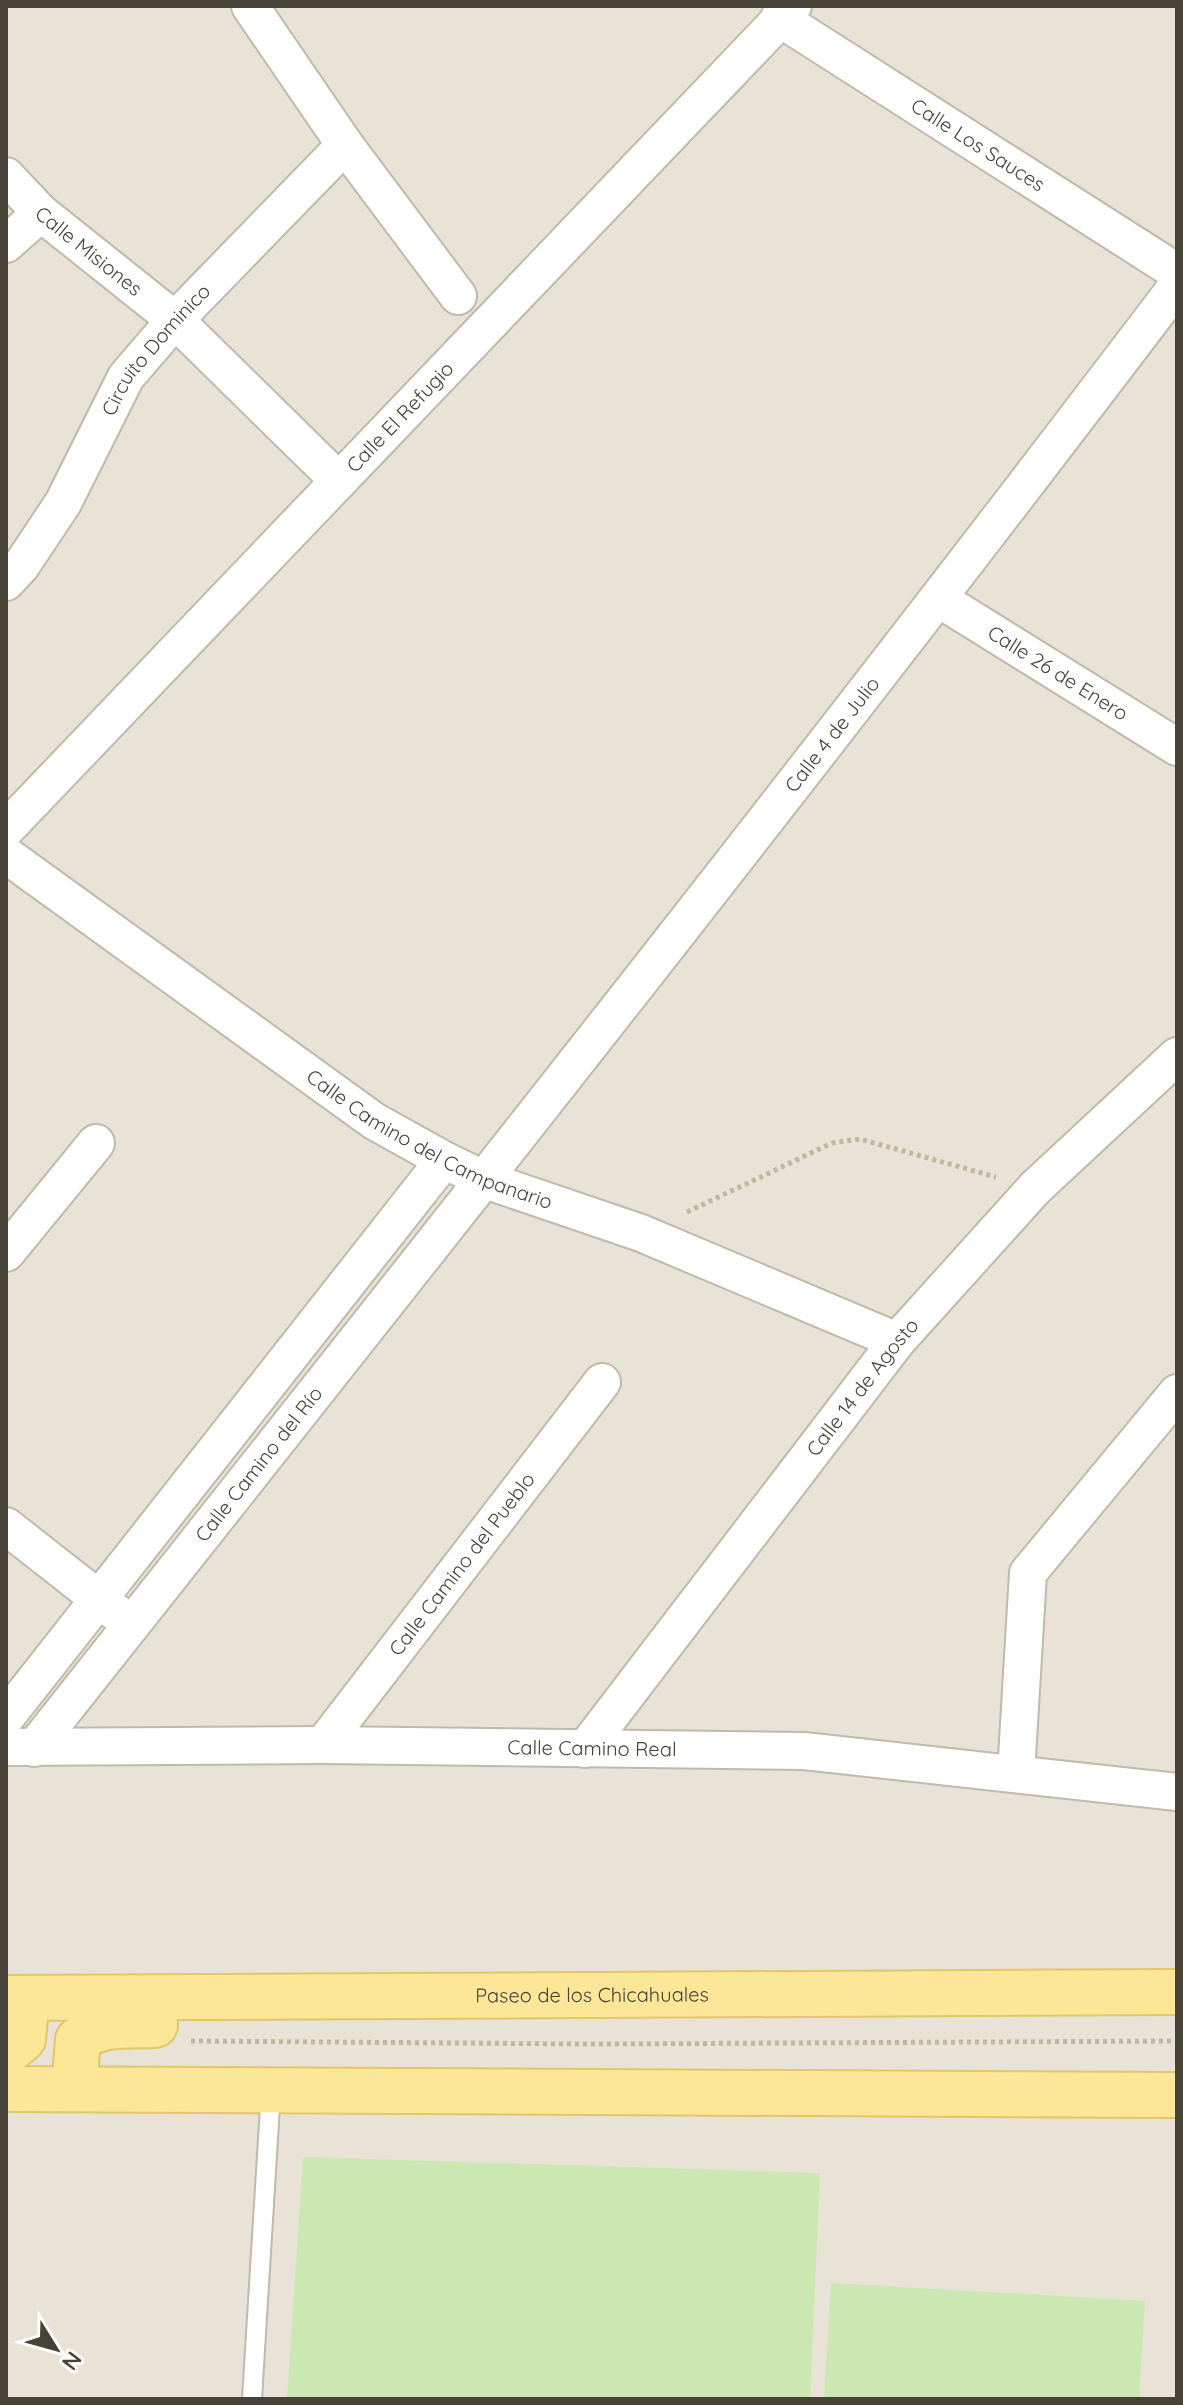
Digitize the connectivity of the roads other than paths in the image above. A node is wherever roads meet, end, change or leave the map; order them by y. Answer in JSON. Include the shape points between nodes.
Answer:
{"nodes":[{"id":1,"x":250,"y":6,"type":"edge"},
{"id":2,"x":786,"y":12,"type":"edge"},
{"id":3,"x":345,"y":145,"type":"junction"},
{"id":4,"x":6,"y":176,"type":"edge"},
{"id":5,"x":41,"y":213,"type":"junction"},
{"id":6,"x":6,"y":244,"type":"edge"},
{"id":7,"x":1177,"y":272,"type":"edge"},
{"id":8,"x":1177,"y":286,"type":"edge"},
{"id":9,"x":458,"y":296,"type":"dead end"},
{"id":10,"x":175,"y":320,"type":"junction"},
{"id":11,"x":339,"y":481,"type":"junction"},
{"id":12,"x":6,"y":582,"type":"edge"},
{"id":13,"x":939,"y":599,"type":"junction"},
{"id":14,"x":1177,"y":747,"type":"edge"},
{"id":15,"x":6,"y":829,"type":"edge"},
{"id":16,"x":6,"y":855,"type":"edge"},
{"id":17,"x":1177,"y":1056,"type":"edge"},
{"id":18,"x":96,"y":1143,"type":"dead end"},
{"id":19,"x":444,"y":1160,"type":"junction"},
{"id":20,"x":485,"y":1180,"type":"junction"},
{"id":21,"x":6,"y":1253,"type":"edge"},
{"id":22,"x":897,"y":1341,"type":"junction"},
{"id":23,"x":602,"y":1382,"type":"dead end"},
{"id":24,"x":1177,"y":1393,"type":"edge"},
{"id":25,"x":6,"y":1526,"type":"edge"},
{"id":26,"x":100,"y":1599,"type":"junction"},
{"id":27,"x":132,"y":1624,"type":"junction"},
{"id":28,"x":6,"y":1717,"type":"edge"},
{"id":29,"x":323,"y":1745,"type":"junction"},
{"id":30,"x":20,"y":1748,"type":"edge"},
{"id":31,"x":585,"y":1749,"type":"junction"},
{"id":32,"x":1016,"y":1774,"type":"junction"},
{"id":33,"x":1177,"y":1792,"type":"edge"},
{"id":34,"x":1177,"y":1992,"type":"edge"},
{"id":35,"x":415,"y":1996,"type":"junction"},
{"id":36,"x":16,"y":1998,"type":"edge"},
{"id":37,"x":6,"y":2053,"type":"edge"},
{"id":38,"x":6,"y":2089,"type":"edge"},
{"id":39,"x":74,"y":2089,"type":"junction"},
{"id":40,"x":271,"y":2090,"type":"junction"},
{"id":41,"x":1177,"y":2095,"type":"edge"},
{"id":42,"x":252,"y":2399,"type":"edge"}],
"edges":[{"from":1,"to":3,"type":"street"},
{"from":2,"to":7,"type":"street","name":"Calle Los Sauces"},
{"from":2,"to":11,"type":"street","name":"Calle El Refugio"},
{"from":3,"to":9,"type":"street"},
{"from":3,"to":10,"type":"street","name":"Circuito Dominico"},
{"from":4,"to":5,"type":"street","name":"Calle Misiones"},
{"from":5,"to":6,"type":"street"},
{"from":5,"to":10,"type":"street","name":"Calle Misiones"},
{"from":8,"to":13,"type":"street","name":"Calle 4 de Julio"},
{"from":10,"to":11,"type":"street","name":"Calle Misiones"},
{"from":10,"to":12,"type":"street","name":"Circuito Dominico","via":[[126,377],[63,503]]},
{"from":11,"to":15,"type":"street","name":"Calle El Refugio"},
{"from":13,"to":14,"type":"street","name":"Calle 26 de Enero"},
{"from":13,"to":20,"type":"street","name":"Calle 4 de Julio"},
{"from":16,"to":19,"type":"street","name":"Calle Camino del Campanario","via":[[374,1121]]},
{"from":17,"to":22,"type":"street","name":"Calle 14 de Agosto","via":[[1035,1188]]},
{"from":18,"to":21,"type":"street"},
{"from":19,"to":20,"type":"street","name":"Calle Camino del Campanario"},
{"from":19,"to":26,"type":"street","name":"Calle Camino del Río"},
{"from":20,"to":22,"type":"street","name":"Calle Camino del Campanario","via":[[641,1233]]},
{"from":20,"to":27,"type":"street","name":"Calle Camino del Río"},
{"from":22,"to":31,"type":"street","name":"Calle 14 de Agosto"},
{"from":23,"to":29,"type":"street","name":"Calle Camino del Pueblo"},
{"from":24,"to":32,"type":"street","via":[[1028,1573]]},
{"from":25,"to":26,"type":"street"},
{"from":26,"to":27,"type":"street"},
{"from":26,"to":28,"type":"street","name":"Calle Camino del Río"},
{"from":27,"to":30,"type":"street","name":"Calle Camino del Río"},
{"from":29,"to":30,"type":"street","name":"Calle Camino Real"},
{"from":29,"to":31,"type":"street","name":"Calle Camino Real"},
{"from":31,"to":32,"type":"street","name":"Calle Camino Real","via":[[804,1751]]},
{"from":32,"to":33,"type":"street","name":"Calle Camino Real"},
{"from":34,"to":35,"type":"main road","name":"Paseo de los Chicahuales"},
{"from":35,"to":36,"type":"main road","name":"Paseo de los Chicahuales"},
{"from":35,"to":39,"type":"main road","via":[[362,2024],[92,2029],[78,2040]]},
{"from":36,"to":37,"type":"main road","via":[[23,2039]]},
{"from":38,"to":39,"type":"main road"},
{"from":39,"to":40,"type":"main road"},
{"from":40,"to":41,"type":"main road"},
{"from":40,"to":42,"type":"lane"}]}
